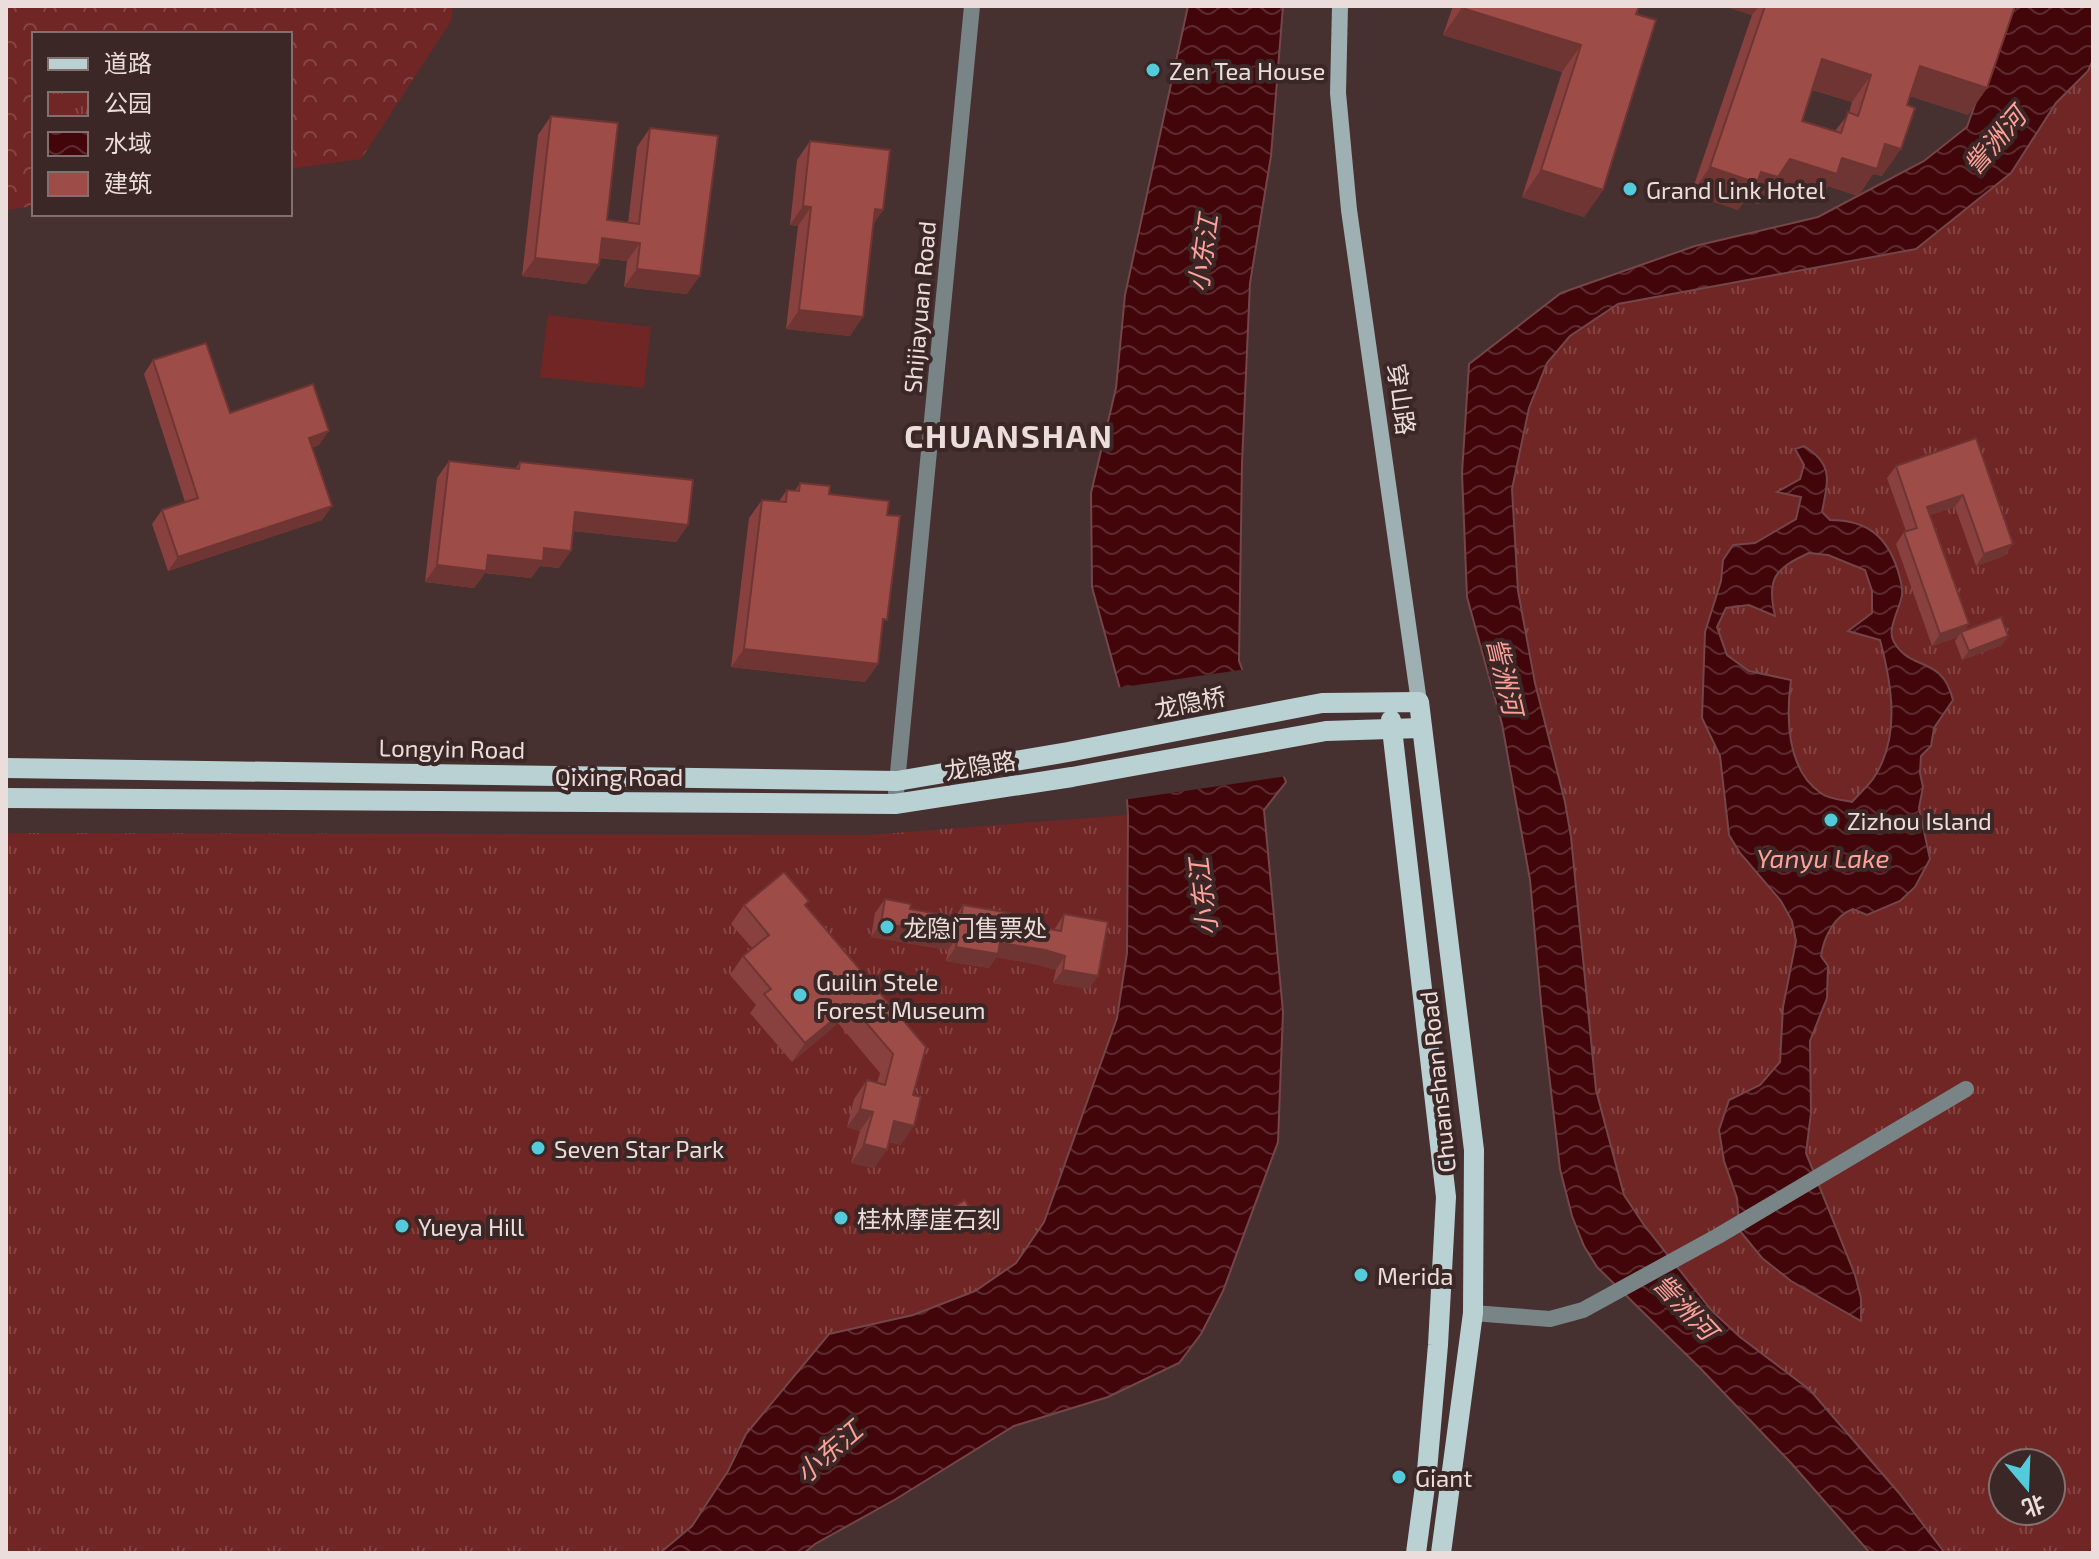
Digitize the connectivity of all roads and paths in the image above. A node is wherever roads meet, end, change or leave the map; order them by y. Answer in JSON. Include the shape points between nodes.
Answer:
{"nodes":[{"id":1,"x":972,"y":6,"type":"edge"},
{"id":2,"x":1340,"y":6,"type":"edge"},
{"id":3,"x":1419,"y":702,"type":"junction"},
{"id":4,"x":1388,"y":704,"type":"junction"},
{"id":5,"x":1421,"y":728,"type":"junction"},
{"id":6,"x":1393,"y":731,"type":"junction"},
{"id":7,"x":1068,"y":752,"type":"joint"},
{"id":8,"x":6,"y":768,"type":"edge"},
{"id":9,"x":897,"y":781,"type":"junction"},
{"id":10,"x":6,"y":798,"type":"edge"},
{"id":11,"x":895,"y":804,"type":"junction"},
{"id":12,"x":1966,"y":1089,"type":"dead end"},
{"id":13,"x":1473,"y":1313,"type":"junction"},
{"id":14,"x":1416,"y":1553,"type":"edge"},
{"id":15,"x":1441,"y":1553,"type":"edge"}],
"edges":[{"from":1,"to":9,"type":"street","name":"Shijiayuan Road"},
{"from":2,"to":3,"type":"main road","name":"穿山路","via":[[1338,93],[1349,210]]},
{"from":3,"to":4,"type":"main road"},
{"from":3,"to":5,"type":"main road","name":"Chuanshan Road"},
{"from":4,"to":6,"type":"main road","name":"Chuanshan Road"},
{"from":4,"to":7,"type":"main road","name":"龙隐桥","via":[[1322,703]]},
{"from":5,"to":6,"type":"main road"},
{"from":5,"to":13,"type":"main road","name":"Chuanshan Road","via":[[1474,1150]]},
{"from":6,"to":11,"type":"main road","name":"龙隐路","via":[[1326,731]]},
{"from":6,"to":14,"type":"main road","name":"Chuanshan Road","via":[[1446,1197],[1438,1345]]},
{"from":7,"to":9,"type":"main road","name":"龙隐路"},
{"from":8,"to":9,"type":"main road","name":"Longyin Road"},
{"from":9,"to":11,"type":"street","name":"Shijiayuan Road"},
{"from":10,"to":11,"type":"main road","name":"Qixing Road"},
{"from":12,"to":13,"type":"street","via":[[1583,1310],[1550,1319]]},
{"from":13,"to":15,"type":"main road","name":"Chuanshan Road"}]}
